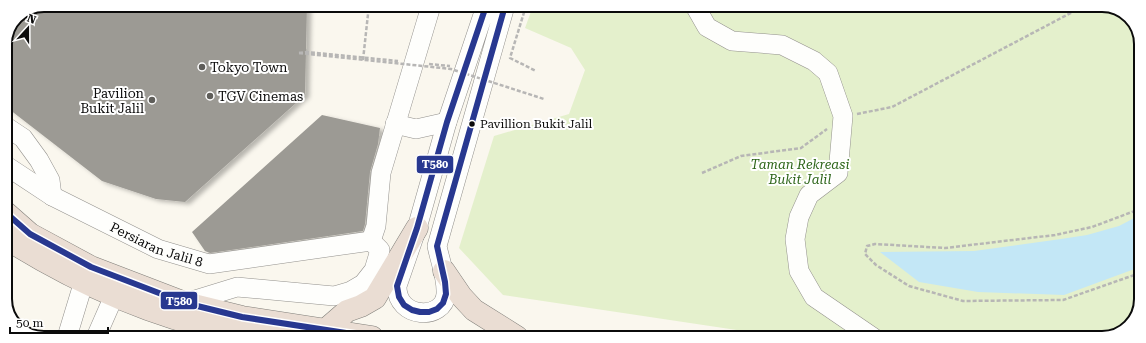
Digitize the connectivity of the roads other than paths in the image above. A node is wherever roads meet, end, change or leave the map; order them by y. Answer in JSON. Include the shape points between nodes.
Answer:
{"nodes":[{"id":1,"x":429,"y":12,"type":"edge"},
{"id":2,"x":484,"y":12,"type":"edge"},
{"id":3,"x":503,"y":12,"type":"edge"},
{"id":4,"x":698,"y":12,"type":"edge"},
{"id":5,"x":447,"y":122,"type":"junction"},
{"id":6,"x":395,"y":124,"type":"junction"},
{"id":7,"x":12,"y":131,"type":"edge"},
{"id":8,"x":12,"y":170,"type":"edge"},
{"id":9,"x":52,"y":196,"type":"junction"},
{"id":10,"x":12,"y":218,"type":"edge"},
{"id":11,"x":417,"y":228,"type":"junction"},
{"id":12,"x":371,"y":241,"type":"junction"},
{"id":13,"x":12,"y":242,"type":"edge"},
{"id":14,"x":444,"y":271,"type":"junction"},
{"id":15,"x":84,"y":281,"type":"junction"},
{"id":16,"x":114,"y":296,"type":"junction"},
{"id":17,"x":184,"y":303,"type":"junction"},
{"id":18,"x":69,"y":331,"type":"edge"},
{"id":19,"x":99,"y":331,"type":"edge"},
{"id":20,"x":226,"y":331,"type":"edge"},
{"id":21,"x":324,"y":331,"type":"joint"},
{"id":22,"x":507,"y":331,"type":"edge"},
{"id":23,"x":864,"y":331,"type":"edge"}],
"edges":[{"from":1,"to":6,"type":"street"},
{"from":2,"to":5,"type":"street"},
{"from":3,"to":14,"type":"street","via":[[437,246]]},
{"from":4,"to":23,"type":"street","via":[[707,27],[732,41],[782,45],[814,61],[828,73],[843,116],[838,174],[809,196],[799,217],[795,239],[799,271],[814,297]]},
{"from":5,"to":6,"type":"street","via":[[416,129]]},
{"from":5,"to":11,"type":"street"},
{"from":6,"to":12,"type":"street","via":[[381,173],[376,226]]},
{"from":7,"to":9,"type":"street","via":[[23,138],[40,160],[50,180]]},
{"from":8,"to":9,"type":"street","name":"Persiaran Jalil 8"},
{"from":9,"to":12,"type":"street","name":"Persiaran Jalil 8","via":[[158,249],[209,264]]},
{"from":10,"to":17,"type":"highway","via":[[30,234],[91,267]]},
{"from":11,"to":14,"type":"street","via":[[397,286],[396,294],[400,301],[408,309],[416,312],[435,310],[442,304],[446,295]]},
{"from":11,"to":21,"type":"highway","via":[[375,298],[346,311]]},
{"from":12,"to":17,"type":"street","via":[[380,250],[374,270],[363,284],[351,291],[334,296],[237,287]]},
{"from":13,"to":15,"type":"highway"},
{"from":14,"to":22,"type":"highway","via":[[474,310]]},
{"from":15,"to":16,"type":"highway"},
{"from":15,"to":18,"type":"street"},
{"from":16,"to":19,"type":"street"},
{"from":16,"to":20,"type":"highway","via":[[194,324]]},
{"from":17,"to":21,"type":"highway","via":[[242,317]]}]}
